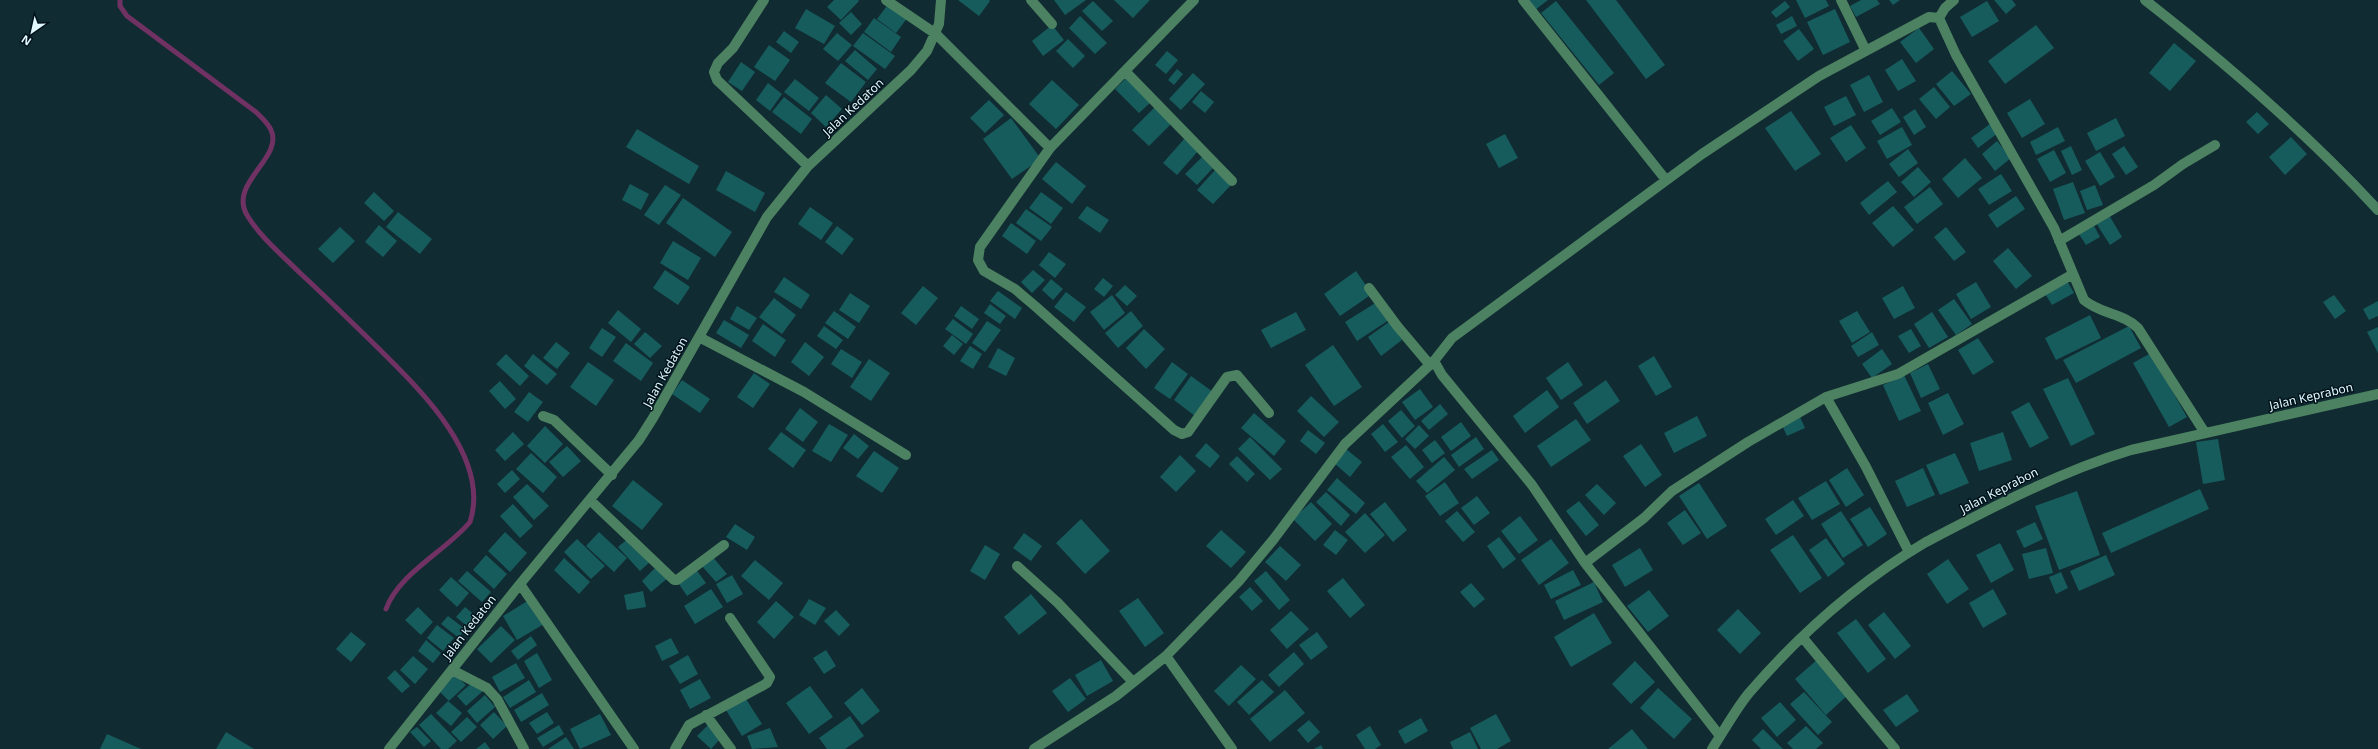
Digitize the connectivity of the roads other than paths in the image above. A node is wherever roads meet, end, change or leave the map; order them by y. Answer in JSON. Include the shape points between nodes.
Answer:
{"nodes":[{"id":1,"x":764,"y":0,"type":"edge"},
{"id":2,"x":886,"y":0,"type":"edge"},
{"id":3,"x":941,"y":0,"type":"edge"},
{"id":4,"x":1031,"y":0,"type":"edge"},
{"id":5,"x":1194,"y":0,"type":"edge"},
{"id":6,"x":1522,"y":0,"type":"edge"},
{"id":7,"x":1841,"y":0,"type":"edge"},
{"id":8,"x":1954,"y":0,"type":"edge"},
{"id":9,"x":2145,"y":0,"type":"edge"},
{"id":10,"x":1939,"y":18,"type":"junction"},
{"id":11,"x":1052,"y":24,"type":"dead end"},
{"id":12,"x":936,"y":34,"type":"junction"},
{"id":13,"x":1866,"y":51,"type":"junction"},
{"id":14,"x":1125,"y":71,"type":"junction"},
{"id":15,"x":2215,"y":145,"type":"dead end"},
{"id":16,"x":1050,"y":148,"type":"junction"},
{"id":17,"x":808,"y":166,"type":"junction"},
{"id":18,"x":1232,"y":180,"type":"dead end"},
{"id":19,"x":1666,"y":180,"type":"junction"},
{"id":20,"x":2378,"y":210,"type":"edge"},
{"id":21,"x":2059,"y":241,"type":"junction"},
{"id":22,"x":2072,"y":274,"type":"junction"},
{"id":23,"x":1369,"y":288,"type":"dead end"},
{"id":24,"x":699,"y":337,"type":"junction"},
{"id":25,"x":1432,"y":363,"type":"junction"},
{"id":26,"x":2378,"y":394,"type":"edge"},
{"id":27,"x":1826,"y":397,"type":"junction"},
{"id":28,"x":1269,"y":413,"type":"dead end"},
{"id":29,"x":543,"y":416,"type":"dead end"},
{"id":30,"x":2205,"y":433,"type":"junction"},
{"id":31,"x":906,"y":455,"type":"dead end"},
{"id":32,"x":612,"y":475,"type":"junction"},
{"id":33,"x":590,"y":500,"type":"junction"},
{"id":34,"x":724,"y":545,"type":"dead end"},
{"id":35,"x":1909,"y":552,"type":"junction"},
{"id":36,"x":1585,"y":563,"type":"junction"},
{"id":37,"x":1017,"y":566,"type":"dead end"},
{"id":38,"x":520,"y":584,"type":"junction"},
{"id":39,"x":730,"y":618,"type":"dead end"},
{"id":40,"x":1803,"y":638,"type":"junction"},
{"id":41,"x":1166,"y":656,"type":"junction"},
{"id":42,"x":452,"y":670,"type":"junction"},
{"id":43,"x":1133,"y":682,"type":"junction"},
{"id":44,"x":706,"y":715,"type":"junction"},
{"id":45,"x":1720,"y":736,"type":"junction"},
{"id":46,"x":389,"y":749,"type":"edge"},
{"id":47,"x":524,"y":749,"type":"edge"},
{"id":48,"x":634,"y":749,"type":"edge"},
{"id":49,"x":675,"y":749,"type":"edge"},
{"id":50,"x":731,"y":749,"type":"edge"},
{"id":51,"x":1034,"y":749,"type":"edge"},
{"id":52,"x":1232,"y":749,"type":"edge"},
{"id":53,"x":1712,"y":749,"type":"edge"},
{"id":54,"x":1895,"y":749,"type":"edge"}],
"edges":[{"from":1,"to":17,"type":"street","via":[[714,72],[717,80]]},
{"from":2,"to":12,"type":"street"},
{"from":3,"to":12,"type":"street","name":"Jalan Kedaton"},
{"from":4,"to":11,"type":"street"},
{"from":5,"to":14,"type":"street"},
{"from":6,"to":19,"type":"street"},
{"from":7,"to":13,"type":"street"},
{"from":8,"to":10,"type":"street"},
{"from":9,"to":20,"type":"street","via":[[2263,98],[2345,174]]},
{"from":10,"to":13,"type":"street","via":[[1929,16]]},
{"from":10,"to":21,"type":"street","via":[[1956,55]]},
{"from":12,"to":16,"type":"street"},
{"from":12,"to":17,"type":"street","name":"Jalan Kedaton","via":[[927,51],[911,70]]},
{"from":13,"to":19,"type":"street","via":[[1819,76]]},
{"from":14,"to":16,"type":"street"},
{"from":14,"to":18,"type":"street"},
{"from":15,"to":21,"type":"street","via":[[2148,189]]},
{"from":16,"to":28,"type":"street","via":[[980,247],[978,260],[984,271],[1015,289],[1174,430],[1182,434],[1188,432],[1227,377],[1232,374],[1237,375]]},
{"from":17,"to":24,"type":"street","name":"Jalan Kedaton","via":[[767,217]]},
{"from":19,"to":25,"type":"street","via":[[1452,338]]},
{"from":21,"to":22,"type":"street"},
{"from":22,"to":27,"type":"street","via":[[1898,374]]},
{"from":22,"to":30,"type":"street","via":[[2084,300],[2091,306],[2133,322]]},
{"from":23,"to":25,"type":"street","via":[[1398,327]]},
{"from":24,"to":31,"type":"street","via":[[804,392]]},
{"from":24,"to":32,"type":"street","name":"Jalan Kedaton","via":[[650,424]]},
{"from":25,"to":36,"type":"street","via":[[1532,485]]},
{"from":25,"to":41,"type":"street","via":[[1345,444],[1239,582]]},
{"from":26,"to":30,"type":"street","name":"Jalan Keprabon"},
{"from":27,"to":35,"type":"street","via":[[1866,467]]},
{"from":27,"to":36,"type":"street","via":[[1748,442],[1672,491],[1644,518]]},
{"from":29,"to":32,"type":"street","via":[[554,420]]},
{"from":30,"to":35,"type":"street","name":"Jalan Keprabon","via":[[2131,450],[2078,467],[2036,485]]},
{"from":32,"to":33,"type":"street","name":"Jalan Kedaton"},
{"from":33,"to":34,"type":"street","via":[[674,580]]},
{"from":33,"to":38,"type":"street","name":"Jalan Kedaton"},
{"from":35,"to":40,"type":"street","name":"Jalan Keprabon","via":[[1837,606]]},
{"from":36,"to":45,"type":"street"},
{"from":37,"to":43,"type":"street","via":[[1058,603]]},
{"from":38,"to":42,"type":"street","name":"Jalan Kedaton"},
{"from":38,"to":48,"type":"street"},
{"from":39,"to":44,"type":"street","via":[[770,680]]},
{"from":40,"to":45,"type":"street","name":"Jalan Keprabon","via":[[1749,694]]},
{"from":40,"to":54,"type":"street"},
{"from":41,"to":43,"type":"street"},
{"from":41,"to":52,"type":"street"},
{"from":42,"to":46,"type":"street","name":"Jalan Kedaton"},
{"from":42,"to":47,"type":"street","via":[[487,688],[497,699]]},
{"from":43,"to":51,"type":"street"},
{"from":44,"to":49,"type":"street","via":[[689,725]]},
{"from":44,"to":50,"type":"street"},
{"from":45,"to":53,"type":"street","name":"Jalan Keprabon"}]}
